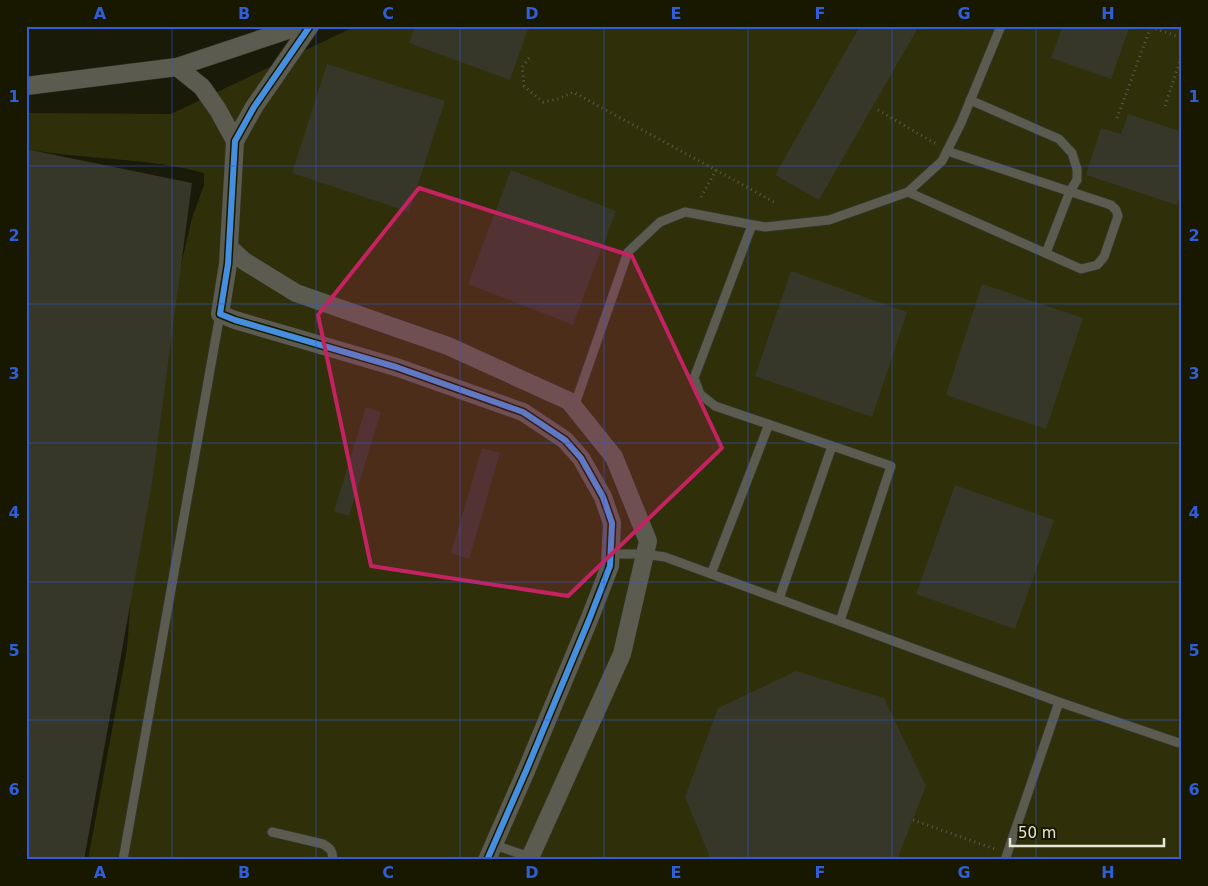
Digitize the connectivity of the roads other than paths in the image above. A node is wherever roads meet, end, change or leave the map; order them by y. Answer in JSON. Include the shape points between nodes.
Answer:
{"nodes":[{"id":1,"x":300,"y":26,"type":"edge"},
{"id":2,"x":310,"y":26,"type":"edge"},
{"id":3,"x":1001,"y":26,"type":"edge"},
{"id":4,"x":177,"y":67,"type":"junction"},
{"id":5,"x":26,"y":86,"type":"edge"},
{"id":6,"x":970,"y":100,"type":"junction"},
{"id":7,"x":235,"y":142,"type":"junction"},
{"id":8,"x":946,"y":151,"type":"junction"},
{"id":9,"x":1070,"y":191,"type":"junction"},
{"id":10,"x":908,"y":192,"type":"junction"},
{"id":11,"x":752,"y":225,"type":"junction"},
{"id":12,"x":229,"y":247,"type":"junction"},
{"id":13,"x":1046,"y":253,"type":"junction"},
{"id":14,"x":220,"y":314,"type":"junction"},
{"id":15,"x":574,"y":408,"type":"junction"},
{"id":16,"x":769,"y":424,"type":"junction"},
{"id":17,"x":832,"y":446,"type":"junction"},
{"id":18,"x":610,"y":554,"type":"junction"},
{"id":19,"x":645,"y":554,"type":"junction"},
{"id":20,"x":711,"y":574,"type":"junction"},
{"id":21,"x":780,"y":599,"type":"junction"},
{"id":22,"x":840,"y":622,"type":"junction"},
{"id":23,"x":1058,"y":702,"type":"junction"},
{"id":24,"x":1182,"y":744,"type":"edge"},
{"id":25,"x":272,"y":832,"type":"dead end"},
{"id":26,"x":490,"y":852,"type":"edge"},
{"id":27,"x":1006,"y":856,"type":"edge"},
{"id":28,"x":533,"y":859,"type":"edge"},
{"id":29,"x":123,"y":860,"type":"edge"},
{"id":30,"x":332,"y":860,"type":"edge"}],
"edges":[{"from":1,"to":4,"type":"street"},
{"from":2,"to":7,"type":"street","via":[[254,107]]},
{"from":3,"to":6,"type":"lane"},
{"from":4,"to":5,"type":"street"},
{"from":4,"to":7,"type":"street","via":[[202,87]]},
{"from":6,"to":8,"type":"lane"},
{"from":6,"to":9,"type":"lane","via":[[1059,139],[1072,153],[1077,169],[1077,180]]},
{"from":7,"to":12,"type":"street"},
{"from":8,"to":9,"type":"lane"},
{"from":8,"to":10,"type":"lane","via":[[942,161]]},
{"from":9,"to":13,"type":"lane"},
{"from":9,"to":13,"type":"lane","via":[[1111,205],[1116,210],[1118,216],[1104,257],[1097,265],[1081,269]]},
{"from":10,"to":11,"type":"lane","via":[[829,220],[765,227]]},
{"from":10,"to":13,"type":"lane"},
{"from":11,"to":15,"type":"lane","via":[[685,212],[660,222],[628,252]]},
{"from":11,"to":16,"type":"lane","via":[[694,378],[700,394],[714,406]]},
{"from":12,"to":14,"type":"street"},
{"from":12,"to":15,"type":"street","via":[[244,261],[296,293],[448,346],[569,401]]},
{"from":14,"to":18,"type":"street","via":[[396,367],[523,412],[565,440],[581,458],[603,497],[612,523]]},
{"from":14,"to":29,"type":"lane"},
{"from":15,"to":19,"type":"street","via":[[614,457],[648,541]]},
{"from":16,"to":17,"type":"lane"},
{"from":16,"to":20,"type":"lane"},
{"from":17,"to":21,"type":"lane"},
{"from":17,"to":22,"type":"lane","via":[[891,466]]},
{"from":18,"to":19,"type":"lane"},
{"from":18,"to":26,"type":"street","via":[[610,566],[589,620]]},
{"from":19,"to":20,"type":"lane","via":[[665,557]]},
{"from":19,"to":28,"type":"street","via":[[622,654]]},
{"from":20,"to":21,"type":"lane"},
{"from":21,"to":22,"type":"lane"},
{"from":22,"to":23,"type":"lane"},
{"from":23,"to":24,"type":"lane"},
{"from":23,"to":27,"type":"lane"},
{"from":25,"to":30,"type":"lane","via":[[324,844],[330,849]]},
{"from":26,"to":28,"type":"lane"}]}
